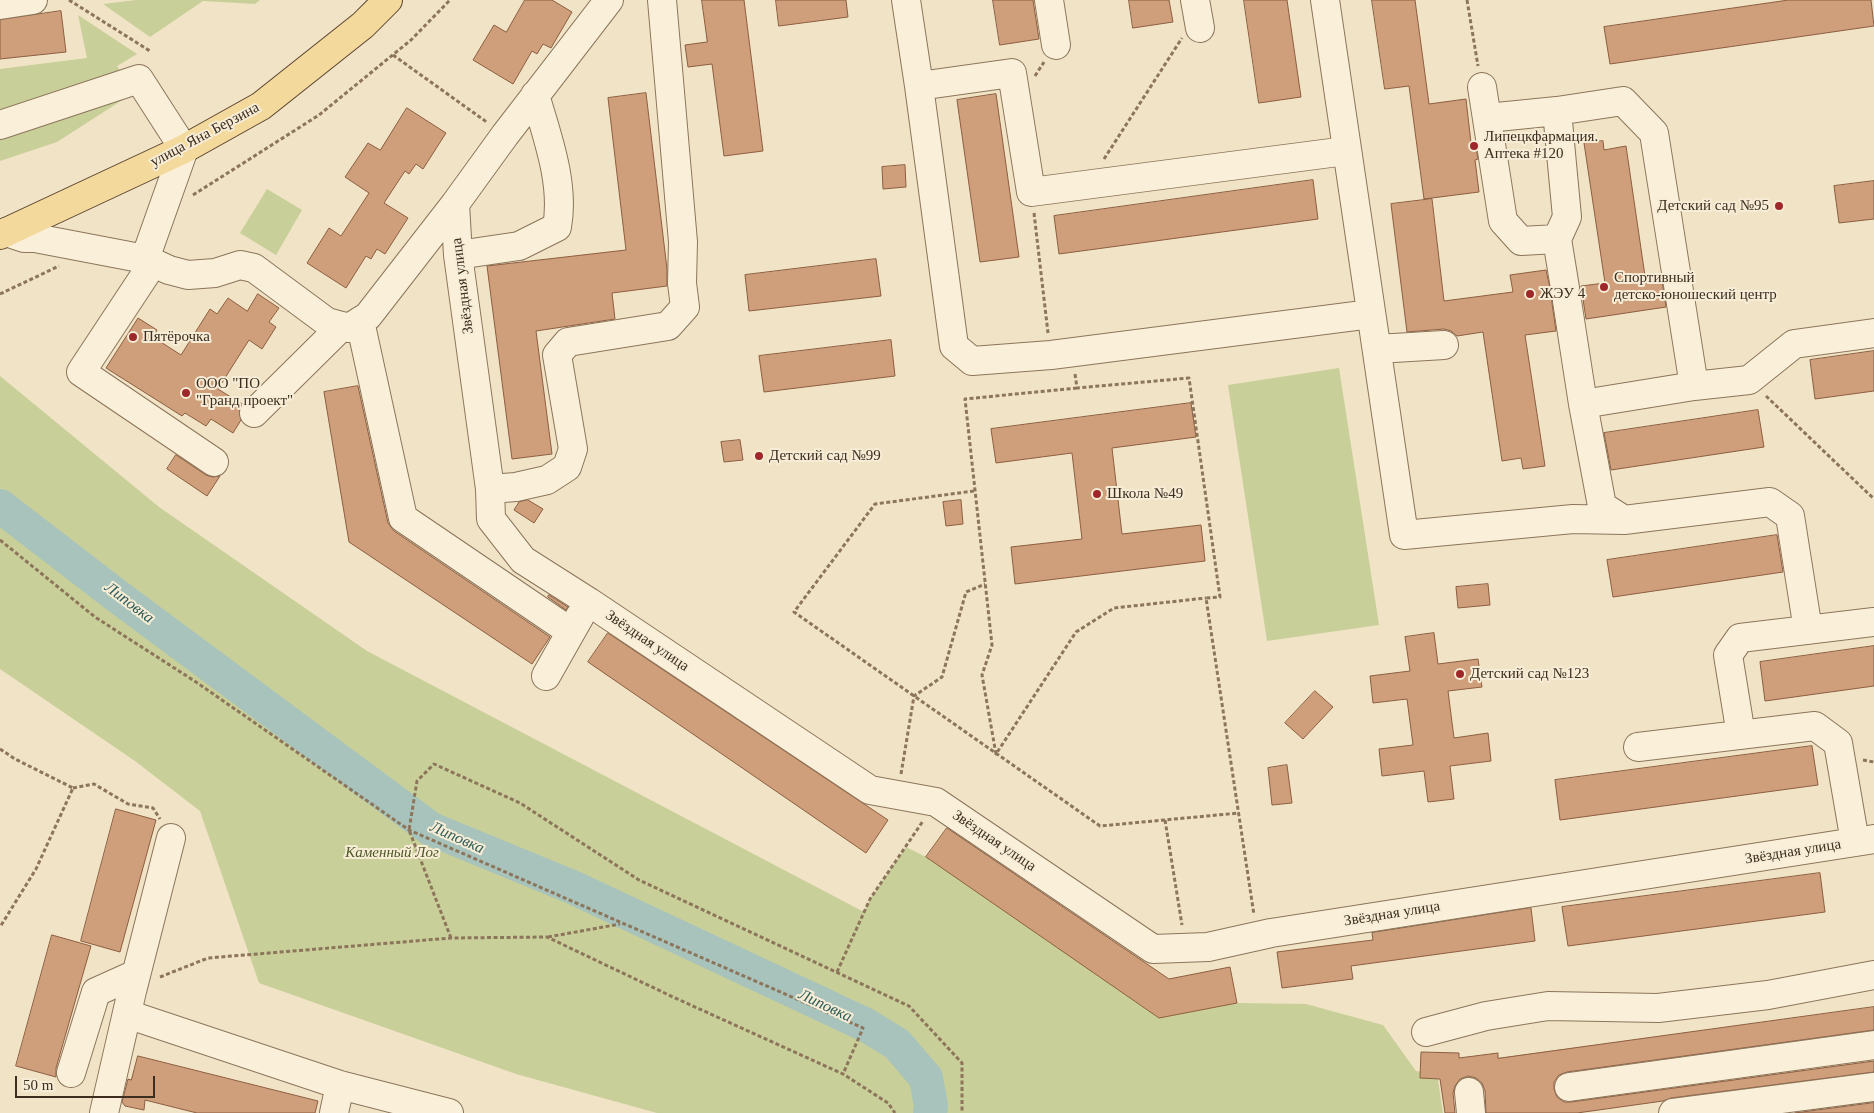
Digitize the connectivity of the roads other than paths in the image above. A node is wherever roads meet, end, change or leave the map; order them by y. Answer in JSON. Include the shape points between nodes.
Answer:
{"nodes":[{"id":1,"x":33,"y":0,"type":"edge"},
{"id":2,"x":388,"y":0,"type":"edge"},
{"id":3,"x":610,"y":0,"type":"edge"},
{"id":4,"x":662,"y":0,"type":"edge"},
{"id":5,"x":906,"y":0,"type":"edge"},
{"id":6,"x":1049,"y":0,"type":"edge"},
{"id":7,"x":1325,"y":0,"type":"edge"},
{"id":8,"x":0,"y":5,"type":"edge"},
{"id":9,"x":1056,"y":45,"type":"dead end"},
{"id":10,"x":919,"y":86,"type":"junction"},
{"id":11,"x":1482,"y":87,"type":"road end"},
{"id":12,"x":535,"y":95,"type":"junction"},
{"id":13,"x":1557,"y":111,"type":"junction"},
{"id":14,"x":1487,"y":118,"type":"junction"},
{"id":15,"x":0,"y":125,"type":"edge"},
{"id":16,"x":184,"y":149,"type":"junction"},
{"id":17,"x":1346,"y":151,"type":"junction"},
{"id":18,"x":455,"y":204,"type":"junction"},
{"id":19,"x":3,"y":233,"type":"edge"},
{"id":20,"x":1557,"y":239,"type":"junction"},
{"id":21,"x":458,"y":254,"type":"junction"},
{"id":22,"x":149,"y":261,"type":"junction"},
{"id":23,"x":1371,"y":314,"type":"junction"},
{"id":24,"x":351,"y":324,"type":"junction"},
{"id":25,"x":1874,"y":333,"type":"edge"},
{"id":26,"x":1444,"y":345,"type":"dead end"},
{"id":27,"x":1376,"y":349,"type":"junction"},
{"id":28,"x":1694,"y":386,"type":"junction"},
{"id":29,"x":1583,"y":404,"type":"junction"},
{"id":30,"x":254,"y":413,"type":"dead end"},
{"id":31,"x":214,"y":462,"type":"dead end"},
{"id":32,"x":490,"y":489,"type":"junction"},
{"id":33,"x":1624,"y":520,"type":"junction"},
{"id":34,"x":589,"y":602,"type":"junction"},
{"id":35,"x":1874,"y":622,"type":"edge"},
{"id":36,"x":1808,"y":630,"type":"junction"},
{"id":37,"x":571,"y":632,"type":"junction"},
{"id":38,"x":546,"y":676,"type":"dead end"},
{"id":39,"x":1741,"y":735,"type":"junction"},
{"id":40,"x":1638,"y":747,"type":"dead end"},
{"id":41,"x":171,"y":838,"type":"road end"},
{"id":42,"x":1864,"y":841,"type":"edge"},
{"id":43,"x":1874,"y":974,"type":"edge"},
{"id":44,"x":132,"y":993,"type":"junction"},
{"id":45,"x":1426,"y":1032,"type":"dead end"},
{"id":46,"x":1874,"y":1045,"type":"edge"},
{"id":47,"x":71,"y":1073,"type":"dead end"},
{"id":48,"x":340,"y":1085,"type":"junction"},
{"id":49,"x":1569,"y":1087,"type":"dead end"},
{"id":50,"x":1874,"y":1087,"type":"edge"},
{"id":51,"x":104,"y":1113,"type":"edge"},
{"id":52,"x":334,"y":1113,"type":"edge"},
{"id":53,"x":449,"y":1113,"type":"edge"},
{"id":54,"x":1673,"y":1113,"type":"edge"}],
"edges":[{"from":1,"to":8,"type":"street"},
{"from":2,"to":16,"type":"main road","name":"улица Яна Берзина","via":[[363,25],[261,106]]},
{"from":3,"to":12,"type":"street"},
{"from":4,"to":32,"type":"street","via":[[683,242],[685,307],[668,326],[568,342],[557,355],[572,449],[567,467],[547,480]]},
{"from":5,"to":10,"type":"street"},
{"from":6,"to":9,"type":"street"},
{"from":7,"to":17,"type":"street"},
{"from":10,"to":17,"type":"street","via":[[1012,73],[1031,192]]},
{"from":10,"to":23,"type":"street","via":[[954,346],[972,361]]},
{"from":11,"to":14,"type":"street"},
{"from":12,"to":18,"type":"street"},
{"from":12,"to":21,"type":"street","via":[[554,161],[559,214],[557,227],[519,246]]},
{"from":13,"to":14,"type":"street"},
{"from":13,"to":20,"type":"street","via":[[1567,217]]},
{"from":13,"to":28,"type":"street","via":[[1623,101],[1654,133]]},
{"from":14,"to":20,"type":"street","via":[[1503,221],[1521,241]]},
{"from":15,"to":16,"type":"street","via":[[138,79]]},
{"from":16,"to":19,"type":"main road","name":"улица Яна Берзина"},
{"from":16,"to":22,"type":"street"},
{"from":17,"to":23,"type":"street"},
{"from":18,"to":21,"type":"street","name":"Звёздная улица"},
{"from":18,"to":24,"type":"street","via":[[368,316]]},
{"from":19,"to":22,"type":"street"},
{"from":20,"to":29,"type":"street"},
{"from":21,"to":32,"type":"street","name":"Звёздная улица"},
{"from":22,"to":24,"type":"street","via":[[188,275],[215,273],[240,265],[254,268],[328,322]]},
{"from":22,"to":31,"type":"street","via":[[81,372]]},
{"from":23,"to":27,"type":"street"},
{"from":24,"to":30,"type":"street"},
{"from":24,"to":37,"type":"street","via":[[403,518]]},
{"from":25,"to":28,"type":"street","via":[[1794,344],[1749,380]]},
{"from":26,"to":27,"type":"street"},
{"from":27,"to":33,"type":"street","via":[[1404,535],[1573,519]]},
{"from":28,"to":29,"type":"street"},
{"from":29,"to":33,"type":"street","via":[[1602,506]]},
{"from":32,"to":34,"type":"street","name":"Звёздная улица","via":[[491,519],[523,560]]},
{"from":33,"to":36,"type":"street","via":[[1770,502],[1790,516]]},
{"from":34,"to":37,"type":"street"},
{"from":34,"to":42,"type":"street","name":"Звёздная улица","via":[[870,790],[936,802],[1153,949],[1208,947],[1257,936]]},
{"from":35,"to":36,"type":"street"},
{"from":36,"to":39,"type":"street","via":[[1740,638],[1728,654]]},
{"from":37,"to":38,"type":"street"},
{"from":39,"to":40,"type":"street"},
{"from":39,"to":42,"type":"street","via":[[1815,726],[1838,743]]},
{"from":41,"to":44,"type":"street"},
{"from":43,"to":45,"type":"street","via":[[1768,995],[1658,1008],[1548,1006],[1486,1016]]},
{"from":44,"to":47,"type":"street","via":[[96,992]]},
{"from":44,"to":48,"type":"street"},
{"from":44,"to":51,"type":"street"},
{"from":46,"to":49,"type":"street"},
{"from":48,"to":52,"type":"street"},
{"from":48,"to":53,"type":"street"},
{"from":50,"to":54,"type":"street"}]}
